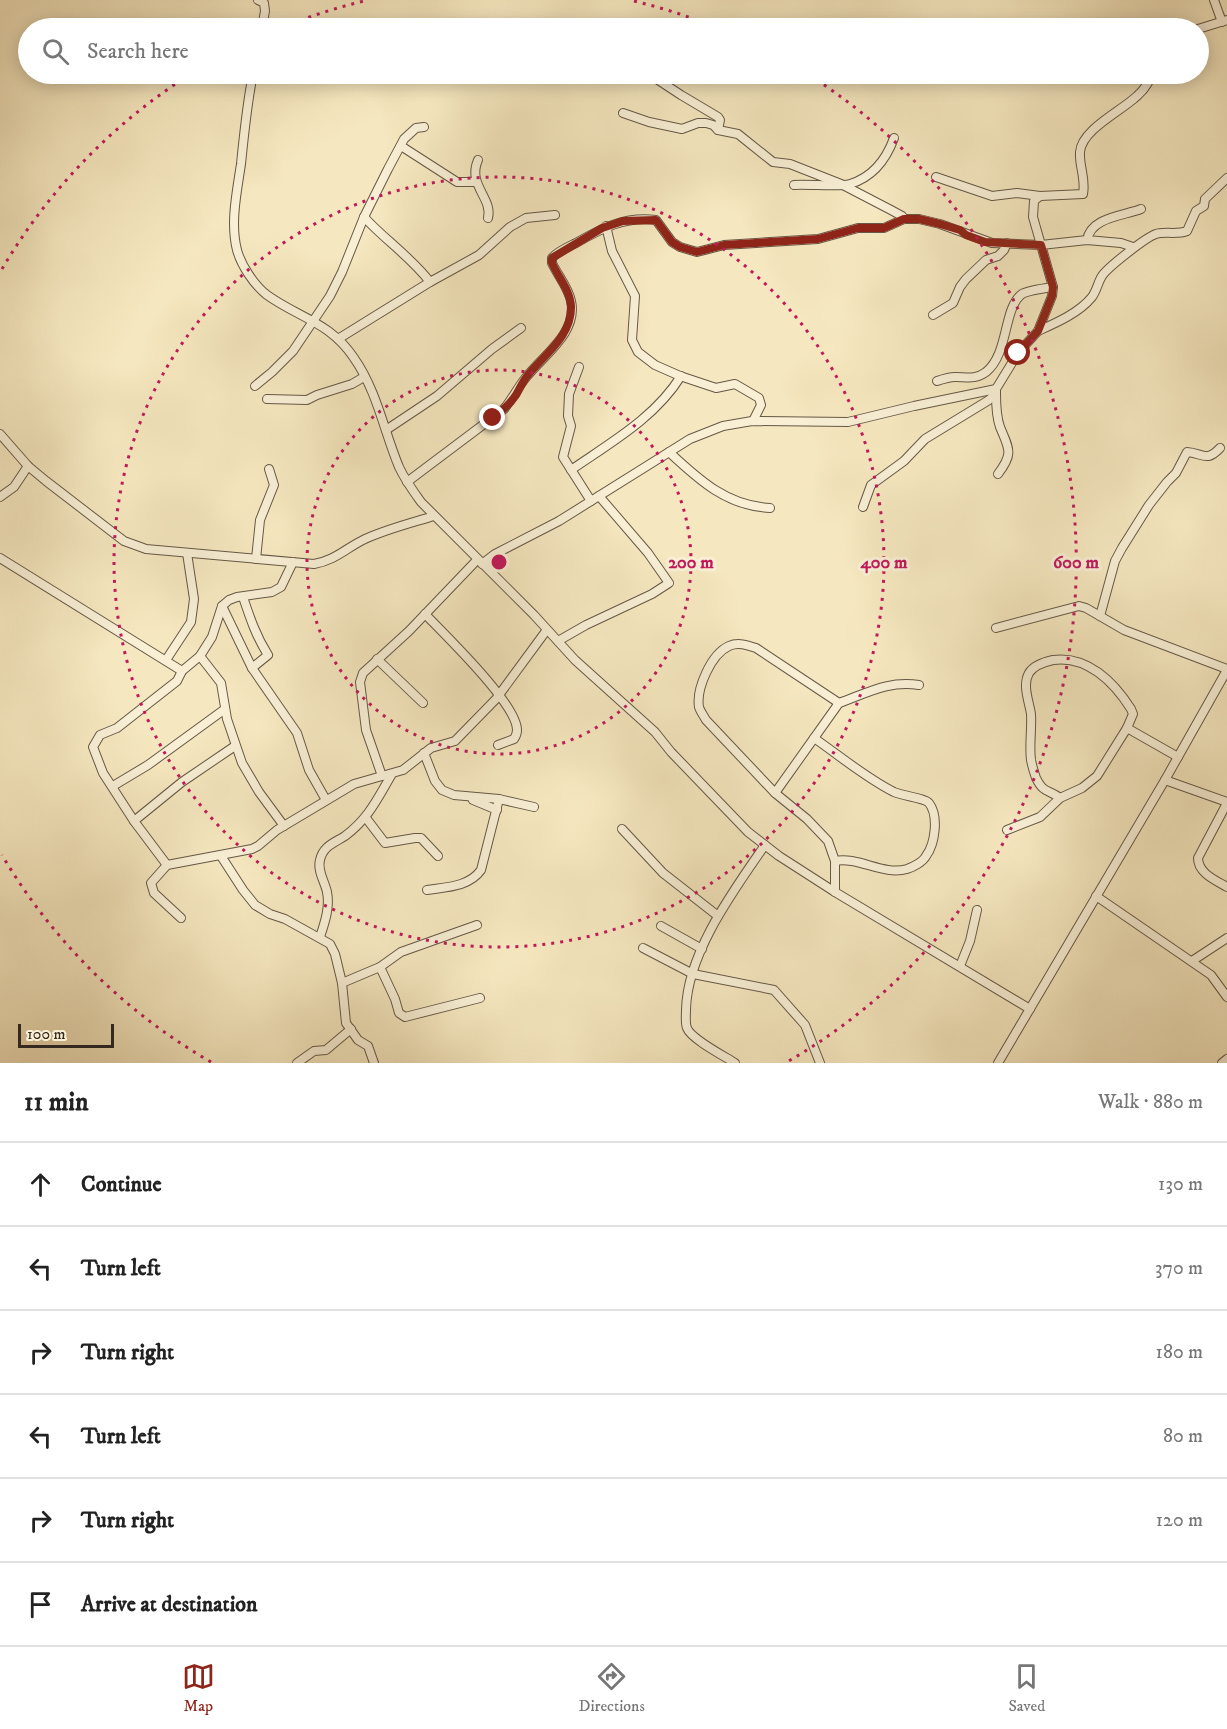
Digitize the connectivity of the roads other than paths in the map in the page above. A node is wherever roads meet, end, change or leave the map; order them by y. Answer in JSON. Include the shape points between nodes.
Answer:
{"nodes":[{"id":1,"x":258,"y":0,"type":"edge"},
{"id":2,"x":1214,"y":0,"type":"edge"},
{"id":3,"x":264,"y":18,"type":"edge"},
{"id":4,"x":1224,"y":21,"type":"edge"},
{"id":5,"x":1209,"y":26,"type":"edge"},
{"id":6,"x":252,"y":84,"type":"edge"},
{"id":7,"x":664,"y":84,"type":"edge"},
{"id":8,"x":1147,"y":84,"type":"edge"},
{"id":9,"x":623,"y":113,"type":"dead end"},
{"id":10,"x":424,"y":127,"type":"dead end"},
{"id":11,"x":718,"y":130,"type":"junction"},
{"id":12,"x":894,"y":138,"type":"dead end"},
{"id":13,"x":401,"y":146,"type":"junction"},
{"id":14,"x":478,"y":160,"type":"dead end"},
{"id":15,"x":936,"y":177,"type":"dead end"},
{"id":16,"x":1227,"y":178,"type":"edge"},
{"id":17,"x":476,"y":182,"type":"junction"},
{"id":18,"x":841,"y":184,"type":"junction"},
{"id":19,"x":794,"y":185,"type":"dead end"},
{"id":20,"x":1040,"y":196,"type":"junction"},
{"id":21,"x":1141,"y":209,"type":"dead end"},
{"id":22,"x":555,"y":215,"type":"dead end"},
{"id":23,"x":364,"y":217,"type":"junction"},
{"id":24,"x":488,"y":218,"type":"dead end"},
{"id":25,"x":904,"y":219,"type":"junction"},
{"id":26,"x":606,"y":226,"type":"junction"},
{"id":27,"x":1087,"y":240,"type":"junction"},
{"id":28,"x":1007,"y":243,"type":"junction"},
{"id":29,"x":1041,"y":245,"type":"junction"},
{"id":30,"x":1133,"y":247,"type":"junction"},
{"id":31,"x":430,"y":282,"type":"junction"},
{"id":32,"x":1053,"y":287,"type":"junction"},
{"id":33,"x":933,"y":315,"type":"dead end"},
{"id":34,"x":313,"y":320,"type":"junction"},
{"id":35,"x":521,"y":328,"type":"dead end"},
{"id":36,"x":1038,"y":331,"type":"junction"},
{"id":37,"x":338,"y":339,"type":"junction"},
{"id":38,"x":579,"y":367,"type":"dead end"},
{"id":39,"x":364,"y":376,"type":"junction"},
{"id":40,"x":681,"y":376,"type":"junction"},
{"id":41,"x":937,"y":381,"type":"dead end"},
{"id":42,"x":255,"y":386,"type":"dead end"},
{"id":43,"x":996,"y":391,"type":"junction"},
{"id":44,"x":267,"y":399,"type":"dead end"},
{"id":45,"x":753,"y":421,"type":"junction"},
{"id":46,"x":386,"y":430,"type":"junction"},
{"id":47,"x":0,"y":434,"type":"edge"},
{"id":48,"x":1220,"y":448,"type":"dead end"},
{"id":49,"x":669,"y":452,"type":"junction"},
{"id":50,"x":28,"y":466,"type":"junction"},
{"id":51,"x":268,"y":469,"type":"dead end"},
{"id":52,"x":571,"y":470,"type":"junction"},
{"id":53,"x":998,"y":474,"type":"dead end"},
{"id":54,"x":407,"y":482,"type":"junction"},
{"id":55,"x":0,"y":497,"type":"edge"},
{"id":56,"x":595,"y":499,"type":"junction"},
{"id":57,"x":863,"y":507,"type":"dead end"},
{"id":58,"x":770,"y":508,"type":"dead end"},
{"id":59,"x":434,"y":516,"type":"junction"},
{"id":60,"x":187,"y":553,"type":"junction"},
{"id":61,"x":0,"y":558,"type":"edge"},
{"id":62,"x":256,"y":559,"type":"junction"},
{"id":63,"x":293,"y":562,"type":"junction"},
{"id":64,"x":480,"y":562,"type":"junction"},
{"id":65,"x":243,"y":597,"type":"junction"},
{"id":66,"x":222,"y":606,"type":"junction"},
{"id":67,"x":425,"y":614,"type":"junction"},
{"id":68,"x":1100,"y":616,"type":"junction"},
{"id":69,"x":996,"y":628,"type":"dead end"},
{"id":70,"x":546,"y":631,"type":"junction"},
{"id":71,"x":558,"y":641,"type":"junction"},
{"id":72,"x":200,"y":656,"type":"junction"},
{"id":73,"x":377,"y":659,"type":"junction"},
{"id":74,"x":166,"y":660,"type":"junction"},
{"id":75,"x":252,"y":668,"type":"junction"},
{"id":76,"x":1227,"y":669,"type":"edge"},
{"id":77,"x":182,"y":671,"type":"junction"},
{"id":78,"x":919,"y":685,"type":"dead end"},
{"id":79,"x":499,"y":695,"type":"junction"},
{"id":80,"x":423,"y":703,"type":"dead end"},
{"id":81,"x":839,"y":703,"type":"junction"},
{"id":82,"x":225,"y":709,"type":"junction"},
{"id":83,"x":1127,"y":728,"type":"junction"},
{"id":84,"x":814,"y":738,"type":"junction"},
{"id":85,"x":498,"y":745,"type":"dead end"},
{"id":86,"x":235,"y":746,"type":"junction"},
{"id":87,"x":423,"y":753,"type":"junction"},
{"id":88,"x":1178,"y":757,"type":"junction"},
{"id":89,"x":392,"y":774,"type":"junction"},
{"id":90,"x":382,"y":776,"type":"junction"},
{"id":91,"x":1166,"y":780,"type":"junction"},
{"id":92,"x":113,"y":786,"type":"junction"},
{"id":93,"x":775,"y":793,"type":"junction"},
{"id":94,"x":463,"y":796,"type":"junction"},
{"id":95,"x":1060,"y":798,"type":"junction"},
{"id":96,"x":499,"y":799,"type":"junction"},
{"id":97,"x":326,"y":800,"type":"junction"},
{"id":98,"x":1227,"y":802,"type":"edge"},
{"id":99,"x":534,"y":807,"type":"dead end"},
{"id":100,"x":497,"y":810,"type":"junction"},
{"id":101,"x":366,"y":818,"type":"junction"},
{"id":102,"x":134,"y":821,"type":"junction"},
{"id":103,"x":284,"y":826,"type":"junction"},
{"id":104,"x":622,"y":829,"type":"dead end"},
{"id":105,"x":1007,"y":830,"type":"dead end"},
{"id":106,"x":765,"y":845,"type":"junction"},
{"id":107,"x":221,"y":856,"type":"junction"},
{"id":108,"x":438,"y":856,"type":"dead end"},
{"id":109,"x":835,"y":861,"type":"junction"},
{"id":110,"x":167,"y":865,"type":"junction"},
{"id":111,"x":1227,"y":887,"type":"edge"},
{"id":112,"x":427,"y":891,"type":"dead end"},
{"id":113,"x":835,"y":892,"type":"junction"},
{"id":114,"x":1096,"y":896,"type":"junction"},
{"id":115,"x":977,"y":910,"type":"dead end"},
{"id":116,"x":718,"y":916,"type":"junction"},
{"id":117,"x":181,"y":918,"type":"dead end"},
{"id":118,"x":477,"y":925,"type":"dead end"},
{"id":119,"x":661,"y":926,"type":"dead end"},
{"id":120,"x":320,"y":937,"type":"junction"},
{"id":121,"x":1227,"y":938,"type":"edge"},
{"id":122,"x":643,"y":948,"type":"dead end"},
{"id":123,"x":702,"y":949,"type":"junction"},
{"id":124,"x":1192,"y":961,"type":"junction"},
{"id":125,"x":960,"y":966,"type":"junction"},
{"id":126,"x":380,"y":967,"type":"junction"},
{"id":127,"x":693,"y":974,"type":"junction"},
{"id":128,"x":342,"y":983,"type":"junction"},
{"id":129,"x":1227,"y":997,"type":"edge"},
{"id":130,"x":480,"y":998,"type":"dead end"},
{"id":131,"x":1030,"y":1009,"type":"junction"},
{"id":132,"x":351,"y":1029,"type":"junction"},
{"id":133,"x":1227,"y":1059,"type":"edge"},
{"id":134,"x":297,"y":1063,"type":"edge"},
{"id":135,"x":374,"y":1063,"type":"edge"},
{"id":136,"x":735,"y":1063,"type":"edge"},
{"id":137,"x":820,"y":1063,"type":"edge"},
{"id":138,"x":998,"y":1063,"type":"edge"},
{"id":139,"x":1222,"y":1063,"type":"edge"}],
"edges":[{"from":1,"to":3,"type":"street","via":[[264,3]]},
{"from":2,"to":4,"type":"street"},
{"from":4,"to":5,"type":"street"},
{"from":6,"to":34,"type":"street","via":[[236,207],[237,251],[265,294]]},
{"from":7,"to":11,"type":"street","via":[[718,117]]},
{"from":8,"to":20,"type":"street","via":[[1141,93],[1106,119],[1080,150],[1083,194]]},
{"from":9,"to":11,"type":"street","via":[[682,129],[706,123]]},
{"from":10,"to":13,"type":"street","via":[[409,132]]},
{"from":11,"to":18,"type":"street","via":[[738,134],[773,162],[790,164]]},
{"from":12,"to":18,"type":"street","via":[[887,155],[866,177]]},
{"from":13,"to":17,"type":"street","via":[[457,182]]},
{"from":13,"to":23,"type":"street"},
{"from":14,"to":17,"type":"street","via":[[474,169]]},
{"from":15,"to":20,"type":"street","via":[[992,196]]},
{"from":16,"to":30,"type":"street","via":[[1205,199],[1186,232],[1156,234]]},
{"from":17,"to":24,"type":"street","via":[[489,208]]},
{"from":18,"to":19,"type":"street"},
{"from":18,"to":25,"type":"street"},
{"from":20,"to":29,"type":"street","via":[[1034,201],[1033,217]]},
{"from":21,"to":27,"type":"street","via":[[1096,225]]},
{"from":22,"to":31,"type":"street","via":[[526,218],[479,255]]},
{"from":23,"to":31,"type":"street"},
{"from":23,"to":34,"type":"street","via":[[342,272]]},
{"from":25,"to":26,"type":"street","via":[[884,228],[858,228],[818,239],[724,245],[697,252],[672,242],[656,220]]},
{"from":25,"to":28,"type":"street","via":[[940,224],[985,242]]},
{"from":26,"to":40,"type":"street","via":[[612,251],[635,296],[632,340],[638,352]]},
{"from":26,"to":54,"type":"street","via":[[552,258],[571,302],[562,338],[526,376],[504,409]]},
{"from":27,"to":29,"type":"street"},
{"from":27,"to":30,"type":"street"},
{"from":28,"to":29,"type":"street"},
{"from":28,"to":33,"type":"street","via":[[998,256],[987,260],[966,279],[953,303]]},
{"from":29,"to":32,"type":"street"},
{"from":30,"to":36,"type":"street","via":[[1102,275],[1091,298]]},
{"from":31,"to":37,"type":"street"},
{"from":32,"to":36,"type":"street"},
{"from":32,"to":41,"type":"street","via":[[1023,293],[1013,304],[998,355],[986,372],[974,378]]},
{"from":34,"to":37,"type":"street"},
{"from":34,"to":42,"type":"street","via":[[287,358]]},
{"from":35,"to":46,"type":"street","via":[[437,396]]},
{"from":36,"to":43,"type":"street","via":[[1018,353]]},
{"from":37,"to":39,"type":"street"},
{"from":38,"to":52,"type":"street","via":[[569,394],[571,426],[563,457]]},
{"from":39,"to":44,"type":"street","via":[[308,400]]},
{"from":39,"to":46,"type":"street"},
{"from":40,"to":45,"type":"street","via":[[716,387],[735,384],[750,391],[761,405]]},
{"from":40,"to":52,"type":"street","via":[[671,393],[644,418]]},
{"from":43,"to":45,"type":"street","via":[[848,422]]},
{"from":43,"to":53,"type":"street","via":[[997,416],[1009,454]]},
{"from":43,"to":57,"type":"street","via":[[989,400],[926,439],[871,485]]},
{"from":45,"to":49,"type":"street","via":[[712,429]]},
{"from":46,"to":54,"type":"street"},
{"from":47,"to":50,"type":"street"},
{"from":48,"to":68,"type":"street","via":[[1208,457],[1187,452],[1115,561]]},
{"from":49,"to":56,"type":"street"},
{"from":49,"to":58,"type":"street","via":[[718,493],[747,505]]},
{"from":50,"to":55,"type":"street","via":[[15,487]]},
{"from":50,"to":60,"type":"street","via":[[124,542],[146,549]]},
{"from":51,"to":62,"type":"street","via":[[274,485],[260,520]]},
{"from":52,"to":56,"type":"street"},
{"from":54,"to":59,"type":"street"},
{"from":56,"to":64,"type":"street"},
{"from":56,"to":71,"type":"street","via":[[648,553],[669,583]]},
{"from":59,"to":63,"type":"street","via":[[362,540],[328,562]]},
{"from":59,"to":64,"type":"street"},
{"from":60,"to":62,"type":"street"},
{"from":60,"to":74,"type":"street","via":[[194,599],[191,622]]},
{"from":61,"to":74,"type":"street"},
{"from":62,"to":63,"type":"street"},
{"from":63,"to":65,"type":"street","via":[[281,587]]},
{"from":64,"to":67,"type":"street"},
{"from":64,"to":70,"type":"street"},
{"from":65,"to":66,"type":"street"},
{"from":65,"to":75,"type":"street","via":[[259,642],[268,655]]},
{"from":66,"to":72,"type":"street","via":[[212,637]]},
{"from":66,"to":75,"type":"street"},
{"from":67,"to":73,"type":"street"},
{"from":67,"to":79,"type":"street"},
{"from":68,"to":69,"type":"street","via":[[1079,606]]},
{"from":68,"to":76,"type":"street","via":[[1124,630]]},
{"from":70,"to":71,"type":"street"},
{"from":70,"to":79,"type":"street"},
{"from":71,"to":106,"type":"street","via":[[655,732],[739,824]]},
{"from":72,"to":77,"type":"street"},
{"from":72,"to":82,"type":"street","via":[[221,683]]},
{"from":73,"to":80,"type":"street"},
{"from":73,"to":90,"type":"street","via":[[360,682],[368,742]]},
{"from":74,"to":77,"type":"street"},
{"from":75,"to":97,"type":"street","via":[[297,733],[309,770]]},
{"from":76,"to":88,"type":"street"},
{"from":77,"to":92,"type":"street","via":[[177,681],[95,742],[93,747],[103,773]]},
{"from":78,"to":81,"type":"street","via":[[889,684]]},
{"from":79,"to":85,"type":"street","via":[[517,730],[514,739]]},
{"from":79,"to":87,"type":"street","via":[[455,741]]},
{"from":81,"to":84,"type":"street"},
{"from":81,"to":93,"type":"street","via":[[756,648],[728,646],[713,662],[703,679],[699,708]]},
{"from":82,"to":86,"type":"street"},
{"from":82,"to":92,"type":"street"},
{"from":83,"to":88,"type":"street"},
{"from":83,"to":95,"type":"street","via":[[1097,776]]},
{"from":83,"to":95,"type":"street","via":[[1131,709],[1103,675],[1062,659],[1034,667],[1026,682],[1031,712],[1031,762],[1045,792]]},
{"from":84,"to":93,"type":"street"},
{"from":84,"to":109,"type":"street","via":[[879,784],[905,797],[929,802],[933,811],[932,845],[925,858],[911,867],[890,869],[845,859]]},
{"from":86,"to":102,"type":"street"},
{"from":86,"to":103,"type":"street","via":[[250,777]]},
{"from":87,"to":89,"type":"street"},
{"from":87,"to":94,"type":"street","via":[[442,790]]},
{"from":88,"to":91,"type":"street"},
{"from":89,"to":90,"type":"street"},
{"from":89,"to":101,"type":"street"},
{"from":90,"to":97,"type":"street","via":[[354,784]]},
{"from":91,"to":98,"type":"street"},
{"from":91,"to":114,"type":"street"},
{"from":92,"to":102,"type":"street"},
{"from":93,"to":109,"type":"street","via":[[828,841]]},
{"from":94,"to":96,"type":"street"},
{"from":94,"to":100,"type":"street"},
{"from":95,"to":105,"type":"street","via":[[1040,817]]},
{"from":96,"to":99,"type":"street"},
{"from":96,"to":100,"type":"street"},
{"from":97,"to":103,"type":"street"},
{"from":98,"to":111,"type":"street","via":[[1198,858],[1204,873]]},
{"from":100,"to":112,"type":"street","via":[[476,876],[459,885]]},
{"from":101,"to":108,"type":"street","via":[[385,843],[421,838]]},
{"from":101,"to":120,"type":"street","via":[[326,847],[319,862],[327,893],[326,922]]},
{"from":102,"to":110,"type":"street"},
{"from":103,"to":107,"type":"street","via":[[258,846]]},
{"from":104,"to":116,"type":"street","via":[[663,873]]},
{"from":106,"to":113,"type":"street"},
{"from":106,"to":116,"type":"street"},
{"from":107,"to":110,"type":"street"},
{"from":107,"to":120,"type":"street","via":[[255,905]]},
{"from":109,"to":113,"type":"street"},
{"from":110,"to":117,"type":"street","via":[[151,883],[154,893]]},
{"from":113,"to":125,"type":"street"},
{"from":114,"to":124,"type":"street"},
{"from":114,"to":131,"type":"street"},
{"from":115,"to":125,"type":"street"},
{"from":116,"to":123,"type":"street"},
{"from":118,"to":126,"type":"street","via":[[401,952]]},
{"from":119,"to":123,"type":"street"},
{"from":120,"to":128,"type":"street","via":[[335,954]]},
{"from":121,"to":124,"type":"street"},
{"from":122,"to":127,"type":"street"},
{"from":123,"to":127,"type":"street"},
{"from":124,"to":129,"type":"street","via":[[1218,982]]},
{"from":125,"to":131,"type":"street"},
{"from":126,"to":128,"type":"street"},
{"from":126,"to":130,"type":"street","via":[[399,1013],[405,1017]]},
{"from":127,"to":136,"type":"street","via":[[686,998],[686,1027]]},
{"from":127,"to":137,"type":"street","via":[[774,990],[805,1025]]},
{"from":128,"to":132,"type":"street","via":[[346,1023]]},
{"from":131,"to":138,"type":"street"},
{"from":132,"to":134,"type":"street","via":[[326,1050],[314,1051]]},
{"from":132,"to":135,"type":"street","via":[[368,1046]]},
{"from":133,"to":139,"type":"street"}]}
